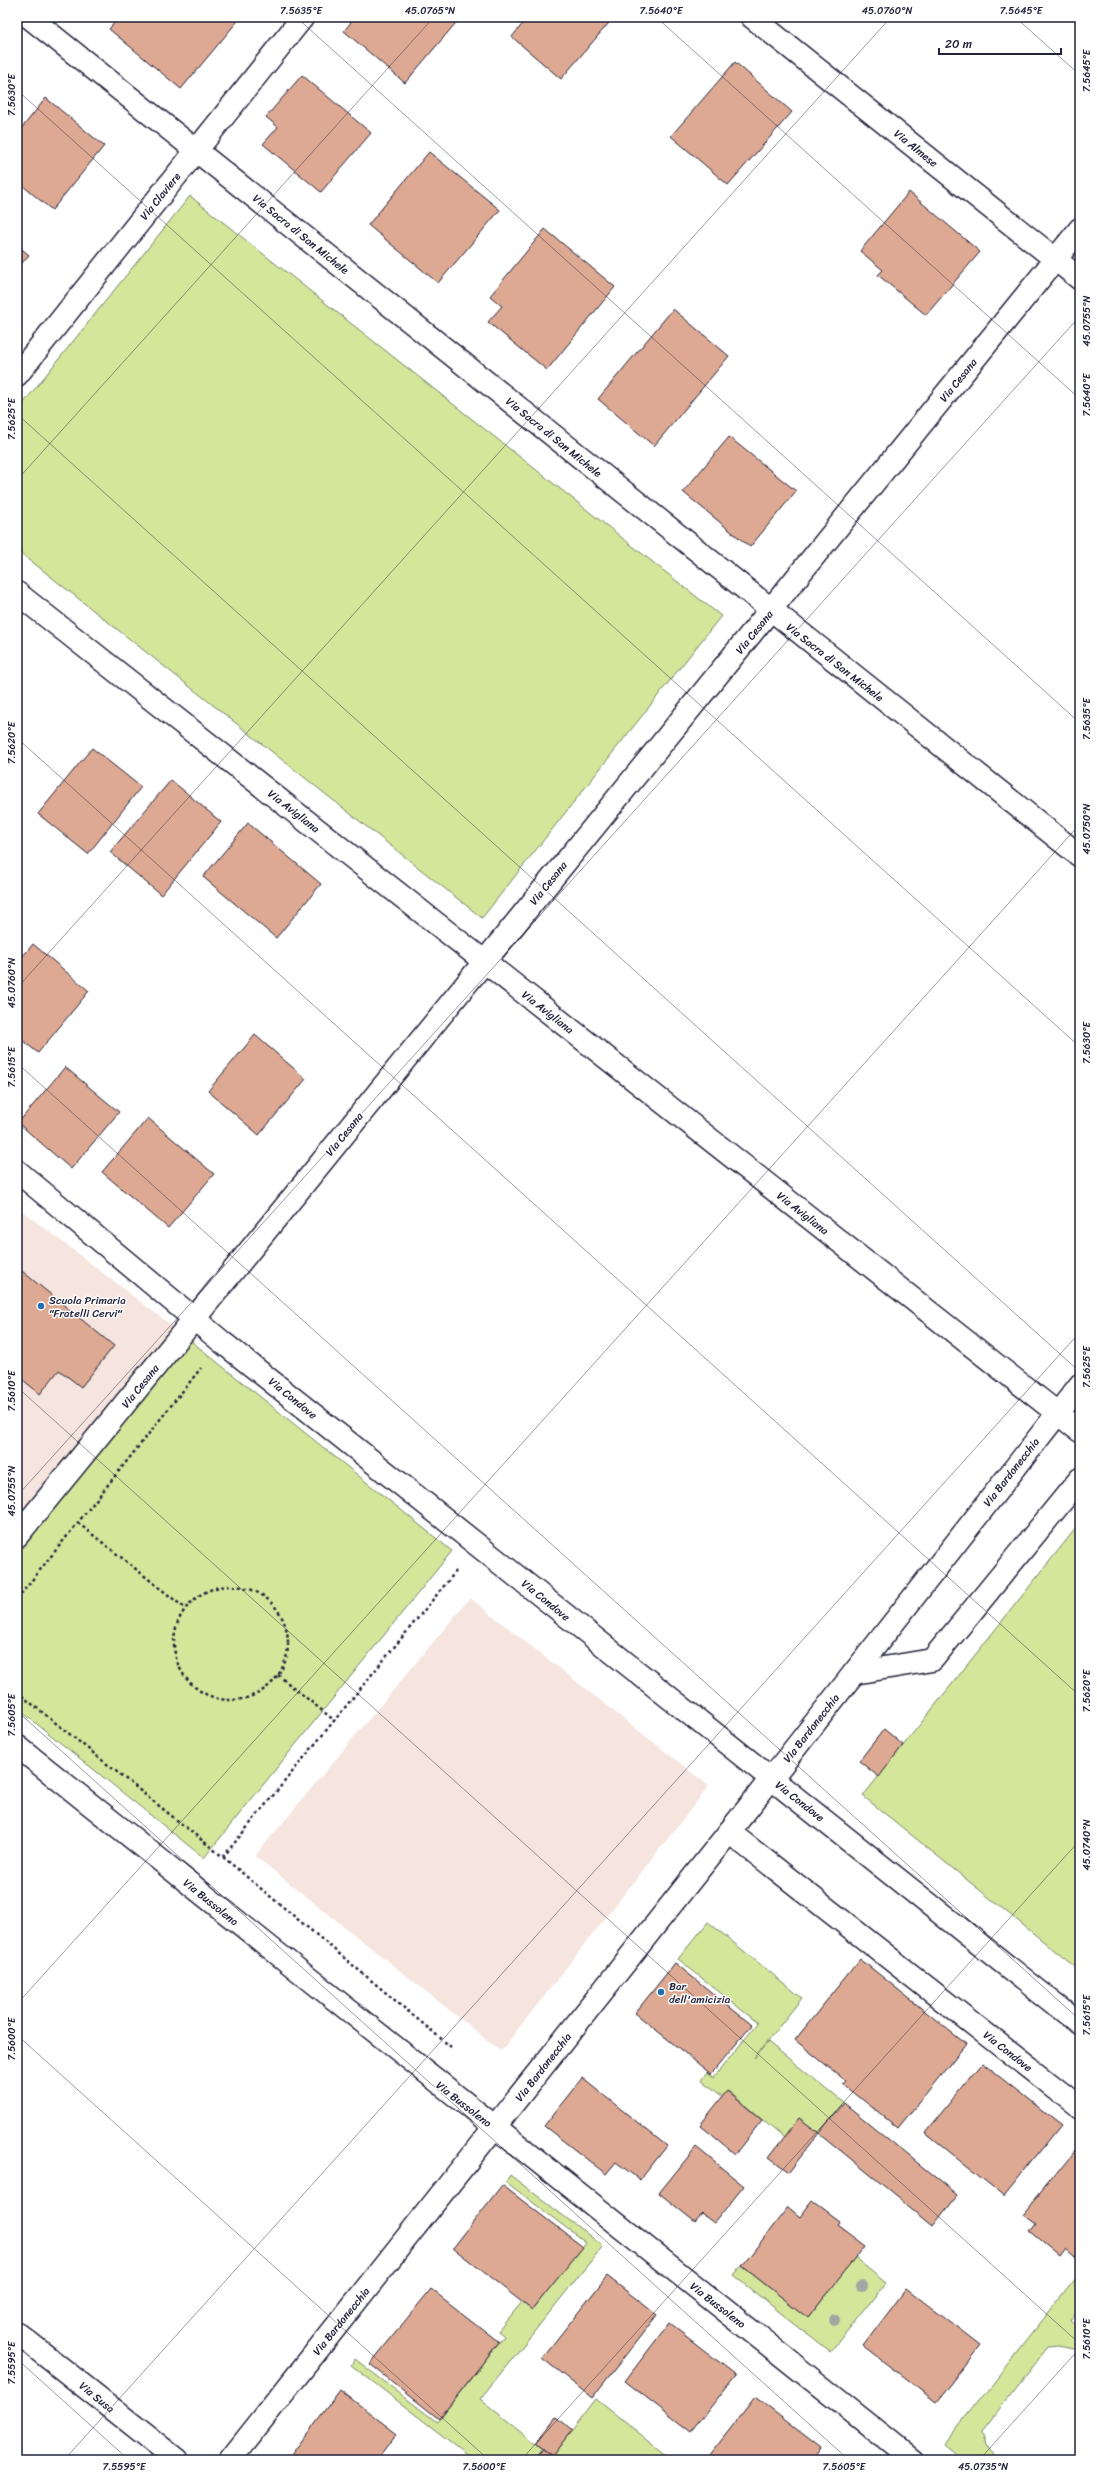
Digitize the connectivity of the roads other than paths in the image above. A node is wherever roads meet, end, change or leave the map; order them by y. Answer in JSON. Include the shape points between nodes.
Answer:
{"nodes":[{"id":1,"x":29,"y":17,"type":"edge"},
{"id":2,"x":303,"y":17,"type":"edge"},
{"id":3,"x":752,"y":17,"type":"edge"},
{"id":4,"x":197,"y":150,"type":"junction"},
{"id":5,"x":1080,"y":229,"type":"edge"},
{"id":6,"x":1056,"y":259,"type":"junction"},
{"id":7,"x":1080,"y":279,"type":"edge"},
{"id":8,"x":17,"y":375,"type":"edge"},
{"id":9,"x":17,"y":593,"type":"edge"},
{"id":10,"x":771,"y":611,"type":"junction"},
{"id":11,"x":1080,"y":856,"type":"edge"},
{"id":12,"x":484,"y":961,"type":"junction"},
{"id":13,"x":17,"y":1170,"type":"edge"},
{"id":14,"x":194,"y":1320,"type":"junction"},
{"id":15,"x":1080,"y":1385,"type":"edge"},
{"id":16,"x":1057,"y":1413,"type":"junction"},
{"id":17,"x":1080,"y":1431,"type":"edge"},
{"id":18,"x":1080,"y":1479,"type":"edge"},
{"id":19,"x":17,"y":1536,"type":"edge"},
{"id":20,"x":854,"y":1673,"type":"junction"},
{"id":21,"x":17,"y":1746,"type":"edge"},
{"id":22,"x":772,"y":1779,"type":"junction"},
{"id":23,"x":729,"y":1832,"type":"junction"},
{"id":24,"x":1080,"y":2024,"type":"edge"},
{"id":25,"x":1080,"y":2108,"type":"edge"},
{"id":26,"x":495,"y":2128,"type":"junction"},
{"id":27,"x":17,"y":2333,"type":"edge"},
{"id":28,"x":176,"y":2460,"type":"edge"},
{"id":29,"x":230,"y":2460,"type":"edge"},
{"id":30,"x":913,"y":2460,"type":"edge"}],
"edges":[{"from":1,"to":4,"type":"street","name":"Via Sacra di San Michele"},
{"from":2,"to":4,"type":"street","name":"Via Claviere"},
{"from":3,"to":6,"type":"street","name":"Via Almese"},
{"from":4,"to":8,"type":"street","name":"Via Claviere"},
{"from":4,"to":10,"type":"street","name":"Via Sacra di San Michele"},
{"from":5,"to":6,"type":"street","name":"Via Cesana"},
{"from":6,"to":7,"type":"street","name":"Via Almese"},
{"from":6,"to":10,"type":"street","name":"Via Cesana"},
{"from":9,"to":12,"type":"street","name":"Via Avigliana"},
{"from":10,"to":11,"type":"street","name":"Via Sacra di San Michele"},
{"from":10,"to":12,"type":"street","name":"Via Cesana"},
{"from":12,"to":14,"type":"street","name":"Via Cesana"},
{"from":12,"to":16,"type":"street","name":"Via Avigliana"},
{"from":13,"to":14,"type":"street","name":"Via Condove"},
{"from":14,"to":19,"type":"street","name":"Via Cesana"},
{"from":14,"to":22,"type":"street","name":"Via Condove"},
{"from":15,"to":16,"type":"street","name":"Via Bardonecchia"},
{"from":16,"to":17,"type":"street","name":"Via Avigliana"},
{"from":16,"to":20,"type":"street","name":"Via Bardonecchia"},
{"from":18,"to":20,"type":"street","via":[[932,1660]]},
{"from":20,"to":22,"type":"street","name":"Via Bardonecchia"},
{"from":21,"to":26,"type":"street","name":"Via Bussoleno"},
{"from":22,"to":23,"type":"street","name":"Via Bardonecchia"},
{"from":22,"to":24,"type":"street","name":"Via Condove"},
{"from":23,"to":25,"type":"street","name":"Via Condove"},
{"from":23,"to":26,"type":"street","name":"Via Bardonecchia"},
{"from":26,"to":29,"type":"street","name":"Via Bardonecchia"},
{"from":26,"to":30,"type":"street","name":"Via Bussoleno"},
{"from":27,"to":28,"type":"street","name":"Via Susa"}]}
